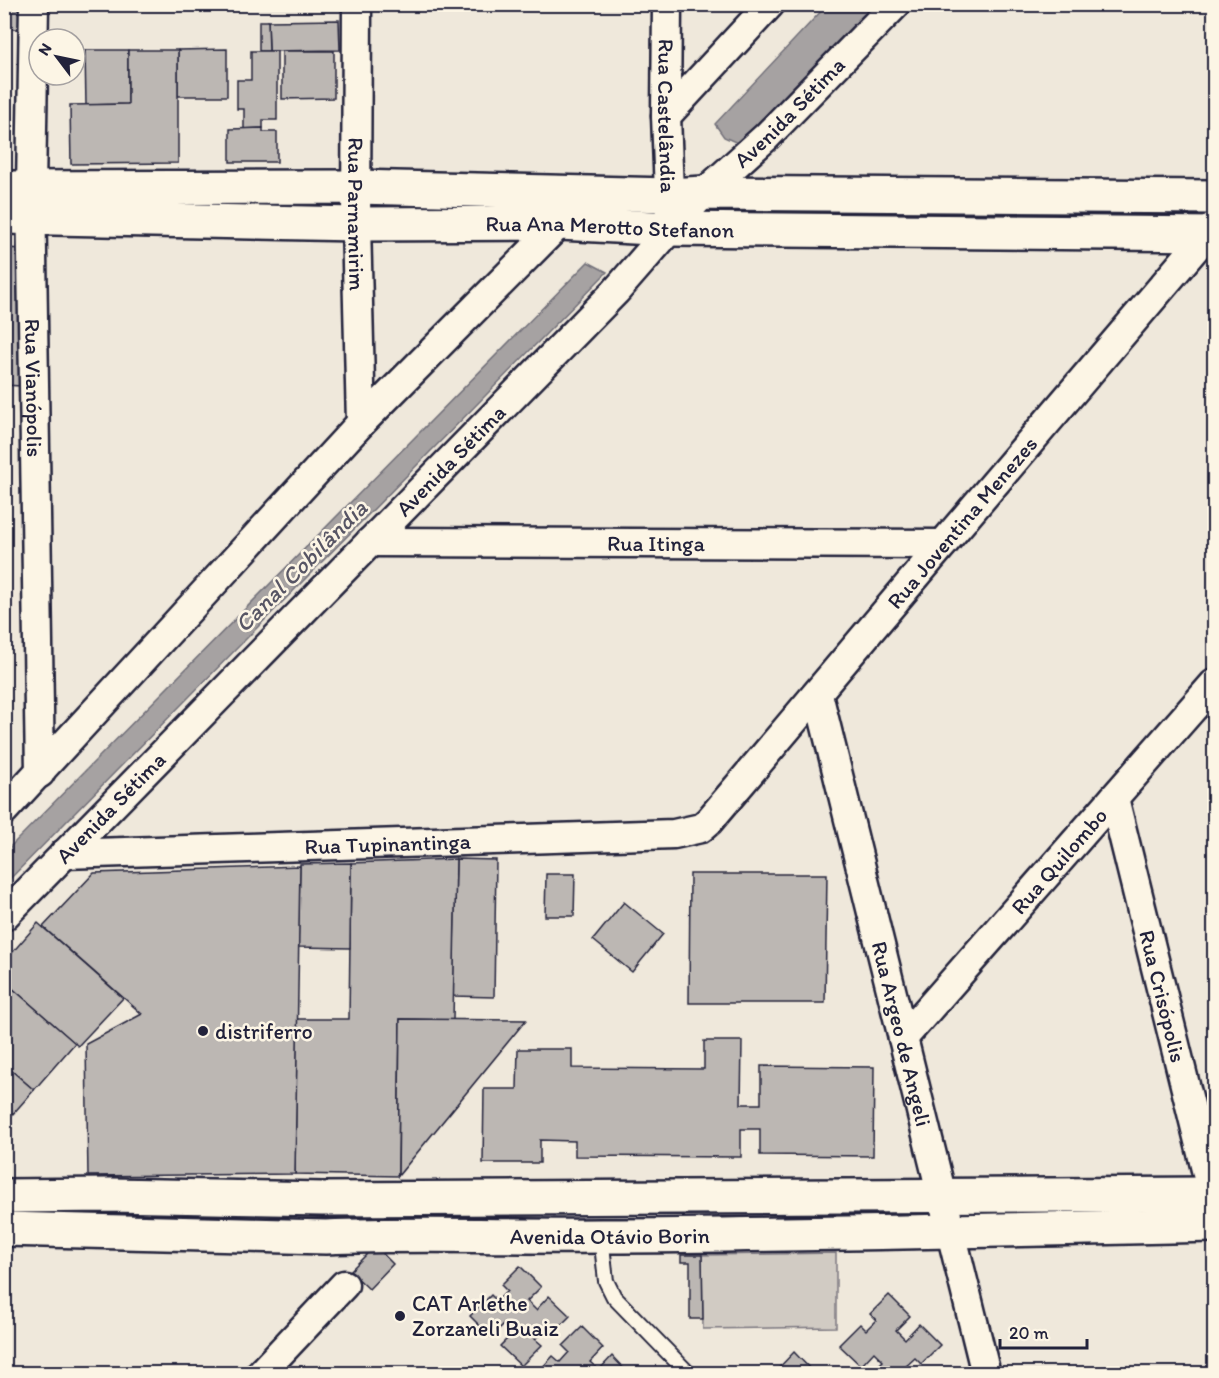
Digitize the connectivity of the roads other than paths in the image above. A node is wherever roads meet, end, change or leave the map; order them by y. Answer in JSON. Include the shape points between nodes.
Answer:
{"nodes":[{"id":1,"x":34,"y":4,"type":"edge"},
{"id":2,"x":357,"y":4,"type":"edge"},
{"id":3,"x":667,"y":4,"type":"edge"},
{"id":4,"x":771,"y":4,"type":"edge"},
{"id":5,"x":896,"y":4,"type":"edge"},
{"id":6,"x":666,"y":116,"type":"junction"},
{"id":7,"x":356,"y":187,"type":"junction"},
{"id":8,"x":704,"y":194,"type":"junction"},
{"id":9,"x":669,"y":195,"type":"junction"},
{"id":10,"x":1215,"y":197,"type":"edge"},
{"id":11,"x":18,"y":202,"type":"edge"},
{"id":12,"x":560,"y":223,"type":"junction"},
{"id":13,"x":356,"y":224,"type":"junction"},
{"id":14,"x":670,"y":229,"type":"junction"},
{"id":15,"x":1212,"y":232,"type":"edge"},
{"id":16,"x":361,"y":423,"type":"junction"},
{"id":17,"x":370,"y":542,"type":"junction"},
{"id":18,"x":943,"y":544,"type":"junction"},
{"id":19,"x":1215,"y":684,"type":"edge"},
{"id":20,"x":818,"y":694,"type":"junction"},
{"id":21,"x":40,"y":773,"type":"junction"},
{"id":22,"x":1114,"y":798,"type":"junction"},
{"id":23,"x":4,"y":810,"type":"edge"},
{"id":24,"x":710,"y":821,"type":"joint"},
{"id":25,"x":64,"y":854,"type":"junction"},
{"id":26,"x":4,"y":916,"type":"edge"},
{"id":27,"x":903,"y":1038,"type":"junction"},
{"id":28,"x":111,"y":1195,"type":"junction"},
{"id":29,"x":4,"y":1196,"type":"edge"},
{"id":30,"x":942,"y":1196,"type":"junction"},
{"id":31,"x":598,"y":1198,"type":"junction"},
{"id":32,"x":322,"y":1199,"type":"junction"},
{"id":33,"x":1214,"y":1204,"type":"edge"},
{"id":34,"x":4,"y":1229,"type":"edge"},
{"id":35,"x":112,"y":1231,"type":"junction"},
{"id":36,"x":951,"y":1232,"type":"junction"},
{"id":37,"x":601,"y":1236,"type":"junction"},
{"id":38,"x":326,"y":1237,"type":"junction"},
{"id":39,"x":344,"y":1285,"type":"dead end"},
{"id":40,"x":260,"y":1374,"type":"edge"},
{"id":41,"x":689,"y":1374,"type":"edge"},
{"id":42,"x":986,"y":1374,"type":"edge"}],
"edges":[{"from":1,"to":11,"type":"street","name":"Rua Vianópolis"},
{"from":2,"to":7,"type":"street","name":"Rua Parnamirim"},
{"from":3,"to":6,"type":"street","name":"Rua Castelândia"},
{"from":4,"to":6,"type":"street"},
{"from":5,"to":8,"type":"street","name":"Avenida Sétima","via":[[766,137]]},
{"from":6,"to":9,"type":"street","name":"Rua Castelândia"},
{"from":7,"to":9,"type":"street","name":"Rua Ana Merotto Stefanon"},
{"from":7,"to":11,"type":"street","name":"Rua Ana Merotto Stefanon"},
{"from":7,"to":13,"type":"street","name":"Rua Parnamirim"},
{"from":8,"to":9,"type":"street","name":"Rua Ana Merotto Stefanon"},
{"from":8,"to":10,"type":"street","name":"Rua Ana Merotto Stefanon"},
{"from":8,"to":14,"type":"street","name":"Avenida Sétima"},
{"from":9,"to":14,"type":"street","name":"Rua Castelândia"},
{"from":11,"to":13,"type":"street","name":"Rua Ana Merotto Stefanon"},
{"from":11,"to":21,"type":"street","name":"Rua Vianópolis"},
{"from":12,"to":13,"type":"street","name":"Rua Ana Merotto Stefanon"},
{"from":12,"to":14,"type":"street","name":"Rua Ana Merotto Stefanon"},
{"from":12,"to":16,"type":"street"},
{"from":13,"to":16,"type":"street","name":"Rua Parnamirim"},
{"from":14,"to":15,"type":"street","name":"Rua Ana Merotto Stefanon"},
{"from":14,"to":17,"type":"street","name":"Avenida Sétima","via":[[616,291]]},
{"from":15,"to":18,"type":"street","name":"Rua Joventina Menezes"},
{"from":16,"to":21,"type":"street"},
{"from":17,"to":18,"type":"street","name":"Rua Itinga"},
{"from":17,"to":25,"type":"street","name":"Avenida Sétima"},
{"from":18,"to":20,"type":"street","name":"Rua Joventina Menezes"},
{"from":19,"to":22,"type":"street","name":"Rua Quilombo"},
{"from":20,"to":24,"type":"street","name":"Rua Joventina Menezes"},
{"from":20,"to":27,"type":"street","name":"Rua Argeo de Angeli"},
{"from":21,"to":23,"type":"street"},
{"from":22,"to":27,"type":"street","name":"Rua Quilombo"},
{"from":22,"to":33,"type":"street","name":"Rua Crisópolis"},
{"from":24,"to":25,"type":"street","name":"Rua Tupinantinga","via":[[701,828],[674,834]]},
{"from":25,"to":26,"type":"street","name":"Avenida Sétima"},
{"from":27,"to":30,"type":"street","name":"Rua Argeo de Angeli"},
{"from":28,"to":29,"type":"street","name":"Avenida Otávio Borin"},
{"from":28,"to":32,"type":"street","name":"Avenida Otávio Borin"},
{"from":28,"to":35,"type":"street"},
{"from":30,"to":31,"type":"street","name":"Avenida Otávio Borin"},
{"from":30,"to":33,"type":"street","name":"Avenida Otávio Borin"},
{"from":30,"to":36,"type":"street","name":"Rua Argeo de Angeli"},
{"from":31,"to":32,"type":"street","name":"Avenida Otávio Borin"},
{"from":31,"to":37,"type":"street"},
{"from":32,"to":38,"type":"street"},
{"from":33,"to":36,"type":"street","name":"Avenida Otávio Borin"},
{"from":34,"to":35,"type":"street","name":"Avenida Otávio Borin"},
{"from":35,"to":38,"type":"street","name":"Avenida Otávio Borin"},
{"from":36,"to":37,"type":"street","name":"Avenida Otávio Borin"},
{"from":36,"to":42,"type":"street","name":"Rua Argeo de Angeli"},
{"from":37,"to":38,"type":"street","name":"Avenida Otávio Borin"},
{"from":37,"to":41,"type":"lane","via":[[606,1281],[614,1297]]},
{"from":39,"to":40,"type":"street"}]}
